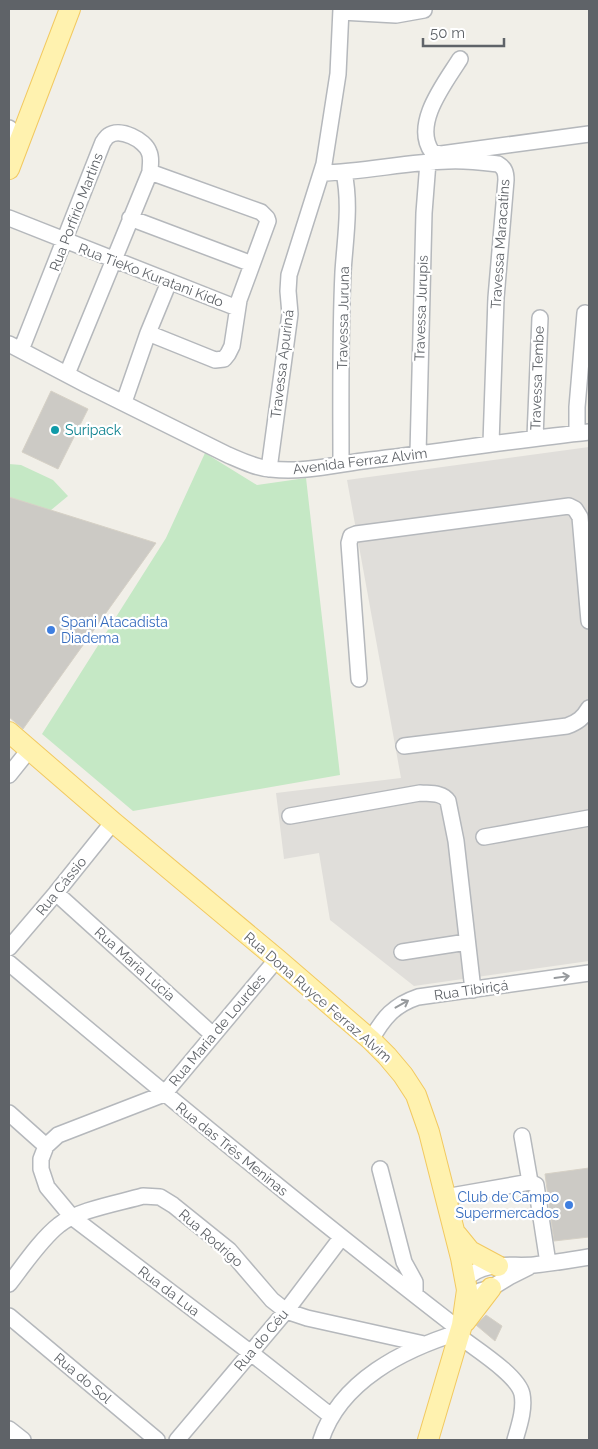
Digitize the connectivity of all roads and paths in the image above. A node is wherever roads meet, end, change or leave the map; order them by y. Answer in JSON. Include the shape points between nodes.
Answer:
{"nodes":[{"id":1,"x":70,"y":9,"type":"edge"},
{"id":2,"x":424,"y":10,"type":"dead end"},
{"id":3,"x":341,"y":11,"type":"edge"},
{"id":4,"x":460,"y":58,"type":"dead end"},
{"id":5,"x":15,"y":133,"type":"edge"},
{"id":6,"x":589,"y":134,"type":"edge"},
{"id":7,"x":428,"y":162,"type":"junction"},
{"id":8,"x":9,"y":169,"type":"edge"},
{"id":9,"x":150,"y":172,"type":"junction"},
{"id":10,"x":344,"y":173,"type":"junction"},
{"id":11,"x":322,"y":174,"type":"junction"},
{"id":12,"x":9,"y":218,"type":"edge"},
{"id":13,"x":130,"y":218,"type":"junction"},
{"id":14,"x":64,"y":241,"type":"junction"},
{"id":15,"x":113,"y":260,"type":"junction"},
{"id":16,"x":252,"y":264,"type":"junction"},
{"id":17,"x":169,"y":282,"type":"junction"},
{"id":18,"x":237,"y":308,"type":"junction"},
{"id":19,"x":585,"y":313,"type":"dead end"},
{"id":20,"x":540,"y":318,"type":"dead end"},
{"id":21,"x":148,"y":333,"type":"junction"},
{"id":22,"x":15,"y":347,"type":"edge"},
{"id":23,"x":67,"y":374,"type":"junction"},
{"id":24,"x":124,"y":402,"type":"junction"},
{"id":25,"x":583,"y":432,"type":"edge"},
{"id":26,"x":535,"y":437,"type":"junction"},
{"id":27,"x":491,"y":443,"type":"junction"},
{"id":28,"x":418,"y":454,"type":"junction"},
{"id":29,"x":341,"y":464,"type":"junction"},
{"id":30,"x":269,"y":469,"type":"junction"},
{"id":31,"x":589,"y":622,"type":"edge"},
{"id":32,"x":358,"y":679,"type":"dead end"},
{"id":33,"x":589,"y":708,"type":"edge"},
{"id":34,"x":9,"y":732,"type":"edge"},
{"id":35,"x":404,"y":746,"type":"dead end"},
{"id":36,"x":29,"y":750,"type":"junction"},
{"id":37,"x":9,"y":775,"type":"edge"},
{"id":38,"x":290,"y":816,"type":"dead end"},
{"id":39,"x":589,"y":818,"type":"edge"},
{"id":40,"x":113,"y":822,"type":"junction"},
{"id":41,"x":484,"y":837,"type":"dead end"},
{"id":42,"x":56,"y":893,"type":"junction"},
{"id":43,"x":467,"y":942,"type":"junction"},
{"id":44,"x":9,"y":948,"type":"edge"},
{"id":45,"x":402,"y":952,"type":"dead end"},
{"id":46,"x":277,"y":959,"type":"junction"},
{"id":47,"x":9,"y":963,"type":"edge"},
{"id":48,"x":589,"y":974,"type":"edge"},
{"id":49,"x":473,"y":990,"type":"junction"},
{"id":50,"x":213,"y":1035,"type":"junction"},
{"id":51,"x":371,"y":1040,"type":"junction"},
{"id":52,"x":164,"y":1094,"type":"junction"},
{"id":53,"x":9,"y":1113,"type":"edge"},
{"id":54,"x":522,"y":1136,"type":"dead end"},
{"id":55,"x":46,"y":1146,"type":"junction"},
{"id":56,"x":380,"y":1169,"type":"dead end"},
{"id":57,"x":530,"y":1182,"type":"junction"},
{"id":58,"x":445,"y":1197,"type":"junction"},
{"id":59,"x":72,"y":1217,"type":"junction"},
{"id":60,"x":454,"y":1232,"type":"junction"},
{"id":61,"x":341,"y":1238,"type":"junction"},
{"id":62,"x":589,"y":1257,"type":"edge"},
{"id":63,"x":548,"y":1263,"type":"junction"},
{"id":64,"x":532,"y":1265,"type":"junction"},
{"id":65,"x":498,"y":1266,"type":"junction"},
{"id":66,"x":467,"y":1283,"type":"junction"},
{"id":67,"x":9,"y":1284,"type":"edge"},
{"id":68,"x":491,"y":1288,"type":"junction"},
{"id":69,"x":415,"y":1295,"type":"junction"},
{"id":70,"x":286,"y":1311,"type":"junction"},
{"id":71,"x":9,"y":1316,"type":"edge"},
{"id":72,"x":460,"y":1331,"type":"junction"},
{"id":73,"x":424,"y":1344,"type":"junction"},
{"id":74,"x":250,"y":1353,"type":"junction"},
{"id":75,"x":331,"y":1416,"type":"junction"},
{"id":76,"x":9,"y":1429,"type":"edge"},
{"id":77,"x":23,"y":1440,"type":"edge"},
{"id":78,"x":157,"y":1440,"type":"edge"},
{"id":79,"x":177,"y":1440,"type":"edge"},
{"id":80,"x":321,"y":1440,"type":"edge"},
{"id":81,"x":428,"y":1440,"type":"edge"},
{"id":82,"x":515,"y":1440,"type":"edge"}],
"edges":[{"from":1,"to":5,"type":"main road"},
{"from":2,"to":3,"type":"street","via":[[396,15]]},
{"from":3,"to":11,"type":"street","name":"Travessa Apuriná","via":[[338,74]]},
{"from":4,"to":6,"type":"street","via":[[429,113],[427,144],[432,152],[441,154]]},
{"from":5,"to":8,"type":"main road"},
{"from":7,"to":10,"type":"street","name":"Travessa Maracatins"},
{"from":7,"to":27,"type":"street","name":"Travessa Maracatins","via":[[468,160],[498,164],[506,175],[496,298]]},
{"from":7,"to":28,"type":"street","name":"Travessa Jurupis"},
{"from":9,"to":13,"type":"street"},
{"from":9,"to":14,"type":"street","name":"Rua Porfírio Martins","via":[[150,156],[145,145],[127,134],[108,136]]},
{"from":9,"to":16,"type":"street","via":[[265,215],[268,221]]},
{"from":10,"to":11,"type":"street","name":"Travessa Maracatins"},
{"from":10,"to":29,"type":"street","name":"Travessa Juruna"},
{"from":11,"to":30,"type":"street","name":"Travessa Apuriná","via":[[289,275],[290,314]]},
{"from":12,"to":14,"type":"street","name":"Rua TieKo Kuratani Kido"},
{"from":13,"to":15,"type":"street"},
{"from":13,"to":16,"type":"street"},
{"from":14,"to":15,"type":"street","name":"Rua TieKo Kuratani Kido"},
{"from":14,"to":22,"type":"street","name":"Rua Porfírio Martins"},
{"from":15,"to":17,"type":"street","name":"Rua TieKo Kuratani Kido"},
{"from":15,"to":23,"type":"street"},
{"from":16,"to":18,"type":"street"},
{"from":17,"to":18,"type":"street","name":"Rua TieKo Kuratani Kido"},
{"from":17,"to":21,"type":"street"},
{"from":18,"to":21,"type":"street","via":[[232,346],[224,359],[219,360]]},
{"from":19,"to":25,"type":"street","via":[[577,407]]},
{"from":20,"to":26,"type":"street","name":"Travessa Tembe"},
{"from":21,"to":24,"type":"street"},
{"from":22,"to":23,"type":"street","name":"Avenida Ferraz Alvim"},
{"from":23,"to":24,"type":"street","name":"Avenida Ferraz Alvim"},
{"from":24,"to":30,"type":"street","name":"Avenida Ferraz Alvim","via":[[228,455]]},
{"from":25,"to":26,"type":"street","name":"Avenida Ferraz Alvim"},
{"from":26,"to":27,"type":"street","name":"Avenida Ferraz Alvim"},
{"from":27,"to":28,"type":"street","name":"Avenida Ferraz Alvim"},
{"from":28,"to":29,"type":"street","name":"Avenida Ferraz Alvim"},
{"from":29,"to":30,"type":"street","name":"Avenida Ferraz Alvim"},
{"from":31,"to":32,"type":"street","via":[[580,517],[569,506],[356,534],[351,536],[349,543]]},
{"from":33,"to":35,"type":"street","via":[[578,722],[567,726]]},
{"from":34,"to":36,"type":"main road","name":"Rua Dona Ruyce Ferraz Alvim"},
{"from":36,"to":37,"type":"street"},
{"from":36,"to":40,"type":"main road","name":"Rua Dona Ruyce Ferraz Alvim"},
{"from":38,"to":43,"type":"street","via":[[420,793],[445,796],[456,841]]},
{"from":39,"to":41,"type":"street"},
{"from":40,"to":42,"type":"street","name":"Rua Cássio"},
{"from":40,"to":46,"type":"main road","name":"Rua Dona Ruyce Ferraz Alvim"},
{"from":42,"to":44,"type":"street","name":"Rua Cássio"},
{"from":42,"to":50,"type":"street","name":"Rua Maria Lúcia"},
{"from":43,"to":45,"type":"street"},
{"from":43,"to":49,"type":"street"},
{"from":46,"to":50,"type":"street","name":"Rua Maria de Lourdes"},
{"from":46,"to":51,"type":"main road","name":"Rua Dona Ruyce Ferraz Alvim"},
{"from":47,"to":52,"type":"street","name":"Rua das Três Meninas"},
{"from":49,"to":48,"type":"street","name":"Rua Tibiriçá","one_way":true},
{"from":51,"to":49,"type":"street","name":"Rua Tibiriçá","one_way":true,"via":[[380,1024],[404,1001]]},
{"from":50,"to":52,"type":"street","name":"Rua Maria de Lourdes"},
{"from":51,"to":58,"type":"main road","name":"Rua Dona Ruyce Ferraz Alvim","via":[[403,1075],[416,1095]]},
{"from":52,"to":55,"type":"street","name":"Rua Maria de Lourdes","via":[[67,1131]]},
{"from":52,"to":61,"type":"street","name":"Rua das Três Meninas"},
{"from":53,"to":55,"type":"street"},
{"from":54,"to":57,"type":"street"},
{"from":55,"to":59,"type":"street","name":"Rua da Lua","via":[[41,1159],[43,1180]]},
{"from":56,"to":69,"type":"street","via":[[404,1262],[415,1282]]},
{"from":57,"to":58,"type":"street"},
{"from":57,"to":63,"type":"street","via":[[538,1190]]},
{"from":58,"to":60,"type":"main road","name":"Rua Dona Ruyce Ferraz Alvim"},
{"from":59,"to":67,"type":"street","via":[[49,1235]]},
{"from":59,"to":70,"type":"street","name":"Rua Rodrigo","via":[[143,1196],[160,1197],[230,1250],[272,1300]]},
{"from":59,"to":74,"type":"street","name":"Rua da Lua"},
{"from":60,"to":65,"type":"main road","via":[[470,1251]]},
{"from":60,"to":66,"type":"main road","name":"Rua Dona Ruyce Ferraz Alvim"},
{"from":61,"to":69,"type":"street","name":"Rua das Três Meninas"},
{"from":61,"to":70,"type":"street","name":"Rua do Céu"},
{"from":62,"to":63,"type":"street"},
{"from":63,"to":64,"type":"street"},
{"from":64,"to":65,"type":"street"},
{"from":64,"to":68,"type":"street"},
{"from":65,"to":66,"type":"street","via":[[477,1270]]},
{"from":66,"to":68,"type":"street","via":[[479,1291]]},
{"from":66,"to":72,"type":"main road","name":"Rua Dona Ruyce Ferraz Alvim"},
{"from":68,"to":72,"type":"main road"},
{"from":69,"to":72,"type":"street","name":"Rua das Três Meninas"},
{"from":70,"to":73,"type":"street","name":"Rua Rodrigo"},
{"from":70,"to":74,"type":"street","name":"Rua do Céu"},
{"from":71,"to":78,"type":"street","name":"Rua do Sol"},
{"from":72,"to":73,"type":"street"},
{"from":72,"to":81,"type":"main road","name":"Rua Dona Ruyce Ferraz Alvim"},
{"from":72,"to":82,"type":"street","name":"Rua das Três Meninas","via":[[517,1382],[522,1394],[522,1413]]},
{"from":73,"to":75,"type":"street","via":[[362,1381]]},
{"from":74,"to":75,"type":"street","name":"Rua da Lua"},
{"from":74,"to":79,"type":"street","name":"Rua do Céu"},
{"from":75,"to":80,"type":"street"},
{"from":76,"to":77,"type":"street"}]}
